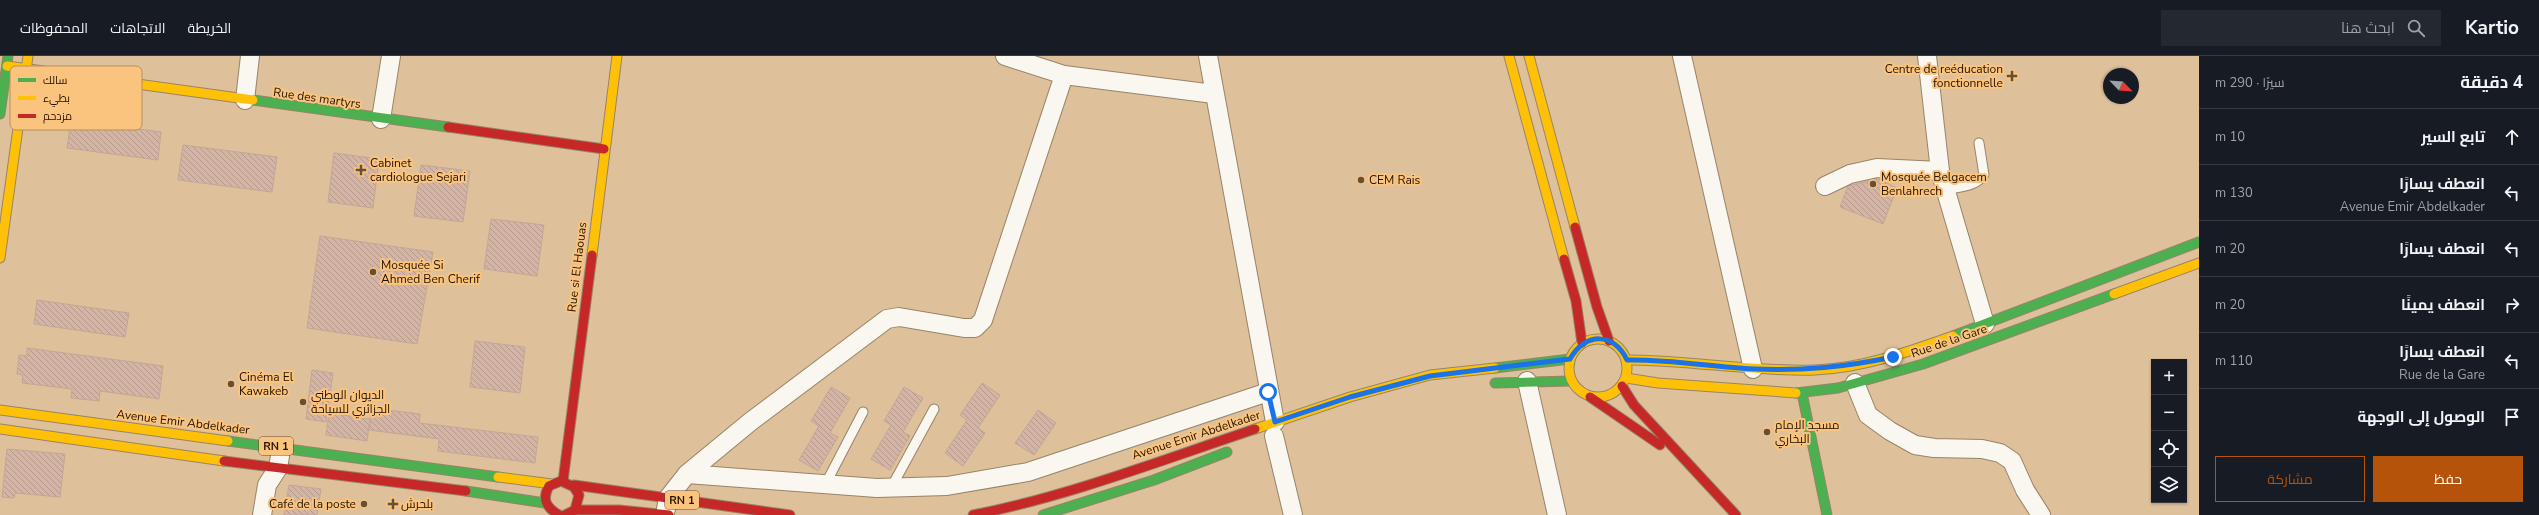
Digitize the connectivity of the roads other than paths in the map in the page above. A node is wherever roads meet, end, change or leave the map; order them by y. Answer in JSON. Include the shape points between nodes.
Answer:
{"nodes":[{"id":1,"x":8,"y":56,"type":"edge"},
{"id":2,"x":28,"y":56,"type":"edge"},
{"id":3,"x":250,"y":56,"type":"edge"},
{"id":4,"x":391,"y":56,"type":"edge"},
{"id":5,"x":617,"y":56,"type":"edge"},
{"id":6,"x":1005,"y":56,"type":"edge"},
{"id":7,"x":1208,"y":56,"type":"edge"},
{"id":8,"x":1509,"y":56,"type":"edge"},
{"id":9,"x":1530,"y":56,"type":"edge"},
{"id":10,"x":1682,"y":56,"type":"edge"},
{"id":11,"x":1927,"y":56,"type":"edge"},
{"id":12,"x":4,"y":66,"type":"edge"},
{"id":13,"x":26,"y":66,"type":"edge"},
{"id":14,"x":1064,"y":75,"type":"junction"},
{"id":15,"x":142,"y":85,"type":"edge"},
{"id":16,"x":1214,"y":94,"type":"junction"},
{"id":17,"x":245,"y":100,"type":"junction"},
{"id":18,"x":0,"y":114,"type":"edge"},
{"id":19,"x":381,"y":119,"type":"junction"},
{"id":20,"x":18,"y":130,"type":"edge"},
{"id":21,"x":1979,"y":143,"type":"dead end"},
{"id":22,"x":604,"y":149,"type":"junction"},
{"id":23,"x":1940,"y":171,"type":"junction"},
{"id":24,"x":1825,"y":186,"type":"dead end"},
{"id":25,"x":1945,"y":190,"type":"junction"},
{"id":26,"x":2199,"y":242,"type":"edge"},
{"id":27,"x":0,"y":258,"type":"edge"},
{"id":28,"x":2199,"y":263,"type":"edge"},
{"id":29,"x":1989,"y":332,"type":"junction"},
{"id":30,"x":1609,"y":341,"type":"junction"},
{"id":31,"x":1582,"y":343,"type":"junction"},
{"id":32,"x":1570,"y":359,"type":"junction"},
{"id":33,"x":1627,"y":360,"type":"junction"},
{"id":34,"x":1753,"y":369,"type":"junction"},
{"id":35,"x":1527,"y":381,"type":"junction"},
{"id":36,"x":1571,"y":381,"type":"junction"},
{"id":37,"x":1624,"y":382,"type":"junction"},
{"id":38,"x":1486,"y":383,"type":"dead end"},
{"id":39,"x":1855,"y":383,"type":"junction"},
{"id":40,"x":1268,"y":392,"type":"junction"},
{"id":41,"x":1802,"y":394,"type":"junction"},
{"id":42,"x":1590,"y":397,"type":"junction"},
{"id":43,"x":934,"y":409,"type":"dead end"},
{"id":44,"x":0,"y":410,"type":"edge"},
{"id":45,"x":863,"y":412,"type":"dead end"},
{"id":46,"x":0,"y":429,"type":"edge"},
{"id":47,"x":1274,"y":432,"type":"junction"},
{"id":48,"x":273,"y":446,"type":"junction"},
{"id":49,"x":1233,"y":450,"type":"dead end"},
{"id":50,"x":1685,"y":461,"type":"junction"},
{"id":51,"x":270,"y":467,"type":"junction"},
{"id":52,"x":687,"y":474,"type":"junction"},
{"id":53,"x":563,"y":480,"type":"junction"},
{"id":54,"x":552,"y":484,"type":"junction"},
{"id":55,"x":825,"y":484,"type":"junction"},
{"id":56,"x":574,"y":486,"type":"junction"},
{"id":57,"x":891,"y":488,"type":"junction"},
{"id":58,"x":546,"y":503,"type":"junction"},
{"id":59,"x":667,"y":509,"type":"edge"},
{"id":60,"x":571,"y":513,"type":"edge"},
{"id":61,"x":554,"y":514,"type":"edge"},
{"id":62,"x":262,"y":515,"type":"edge"},
{"id":63,"x":790,"y":515,"type":"edge"},
{"id":64,"x":973,"y":515,"type":"edge"},
{"id":65,"x":1043,"y":515,"type":"edge"},
{"id":66,"x":1293,"y":515,"type":"edge"},
{"id":67,"x":1557,"y":515,"type":"edge"},
{"id":68,"x":1736,"y":515,"type":"edge"},
{"id":69,"x":1827,"y":515,"type":"edge"},
{"id":70,"x":2041,"y":515,"type":"edge"}],
"edges":[{"from":1,"to":12,"type":"main road"},
{"from":2,"to":13,"type":"main road"},
{"from":3,"to":17,"type":"street"},
{"from":4,"to":19,"type":"street"},
{"from":5,"to":22,"type":"main road","name":"Rue si El Haouas"},
{"from":6,"to":14,"type":"street"},
{"from":7,"to":16,"type":"street"},
{"from":8,"to":31,"type":"main road","via":[[1576,302]]},
{"from":9,"to":30,"type":"main road","via":[[1597,307]]},
{"from":10,"to":34,"type":"street"},
{"from":11,"to":23,"type":"street"},
{"from":12,"to":18,"type":"main road"},
{"from":14,"to":16,"type":"street"},
{"from":14,"to":52,"type":"street","via":[[983,320],[975,328],[964,328],[899,317],[887,320],[750,422]]},
{"from":15,"to":17,"type":"main road","name":"Rue des martyrs"},
{"from":16,"to":40,"type":"street"},
{"from":17,"to":19,"type":"main road","name":"Rue des martyrs"},
{"from":19,"to":22,"type":"main road","name":"Rue des martyrs"},
{"from":20,"to":27,"type":"main road"},
{"from":21,"to":25,"type":"lane","via":[[1984,175],[1979,182]]},
{"from":22,"to":53,"type":"main road","name":"Rue si El Haouas"},
{"from":23,"to":24,"type":"street","via":[[1877,168],[1850,174]]},
{"from":23,"to":25,"type":"street"},
{"from":25,"to":29,"type":"street"},
{"from":26,"to":29,"type":"main road","name":"Rue de la Gare"},
{"from":28,"to":29,"type":"main road","name":"Rue de la Gare"},
{"from":29,"to":34,"type":"main road","name":"Rue de la Gare","via":[[1844,367],[1804,370]]},
{"from":29,"to":39,"type":"main road","name":"Rue de la Gare","via":[[1923,364]]},
{"from":30,"to":31,"type":"main road","via":[[1600,339]]},
{"from":30,"to":33,"type":"main road","via":[[1623,352]]},
{"from":31,"to":32,"type":"main road"},
{"from":32,"to":36,"type":"main road"},
{"from":32,"to":47,"type":"main road","name":"Avenue Emir Abdelkader","via":[[1430,376],[1350,397]]},
{"from":33,"to":34,"type":"main road","name":"Rue de la Gare"},
{"from":33,"to":37,"type":"main road"},
{"from":35,"to":36,"type":"main road"},
{"from":35,"to":38,"type":"main road"},
{"from":35,"to":67,"type":"street"},
{"from":36,"to":42,"type":"main road","via":[[1582,393]]},
{"from":37,"to":41,"type":"main road","name":"Rue de la Gare"},
{"from":37,"to":42,"type":"main road","via":[[1607,397]]},
{"from":37,"to":50,"type":"main road","via":[[1634,405]]},
{"from":39,"to":41,"type":"main road","name":"Rue de la Gare"},
{"from":39,"to":70,"type":"street","via":[[1868,415],[1890,432],[1915,445],[1982,449],[2000,453],[2012,461],[2025,490]]},
{"from":40,"to":47,"type":"street"},
{"from":40,"to":57,"type":"street","via":[[1028,472],[947,486]]},
{"from":41,"to":69,"type":"main road"},
{"from":42,"to":50,"type":"main road"},
{"from":43,"to":57,"type":"lane"},
{"from":44,"to":48,"type":"main road","name":"Avenue Emir Abdelkader","number":"RN 1"},
{"from":45,"to":55,"type":"lane"},
{"from":46,"to":51,"type":"main road","number":"RN 1"},
{"from":47,"to":64,"type":"main road","name":"Avenue Emir Abdelkader","via":[[1014,507]]},
{"from":47,"to":66,"type":"street"},
{"from":48,"to":51,"type":"street"},
{"from":48,"to":54,"type":"main road","name":"Avenue Emir Abdelkader","number":"RN 1"},
{"from":49,"to":65,"type":"main road","via":[[1154,480]]},
{"from":50,"to":68,"type":"main road"},
{"from":51,"to":58,"type":"main road","number":"RN 1"},
{"from":51,"to":62,"type":"street"},
{"from":52,"to":55,"type":"street"},
{"from":52,"to":59,"type":"street"},
{"from":53,"to":54,"type":"main road"},
{"from":53,"to":56,"type":"main road"},
{"from":54,"to":58,"type":"main road","via":[[545,492]]},
{"from":55,"to":57,"type":"street"},
{"from":56,"to":59,"type":"main road","number":"RN 1"},
{"from":56,"to":60,"type":"main road","via":[[579,500]]},
{"from":58,"to":61,"type":"main road"},
{"from":59,"to":60,"type":"main road","number":"RN 1"},
{"from":59,"to":63,"type":"main road","number":"RN 1"}]}
